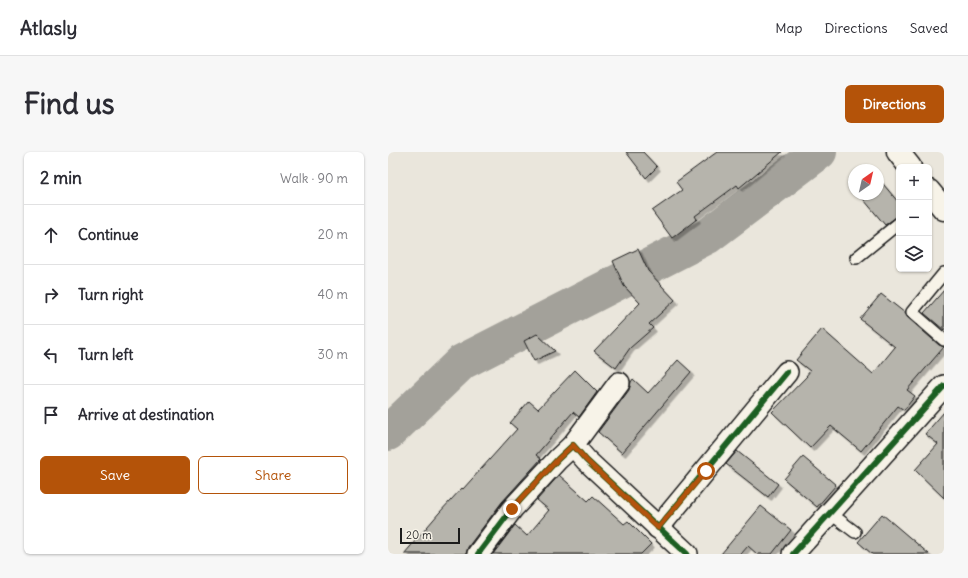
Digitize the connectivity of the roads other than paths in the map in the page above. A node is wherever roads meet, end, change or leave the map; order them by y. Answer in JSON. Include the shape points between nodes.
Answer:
{"nodes":[{"id":1,"x":898,"y":152,"type":"edge"},
{"id":2,"x":908,"y":164,"type":"edge"},
{"id":3,"x":896,"y":226,"type":"edge"},
{"id":4,"x":856,"y":258,"type":"dead end"},
{"id":5,"x":944,"y":273,"type":"edge"},
{"id":6,"x":944,"y":340,"type":"edge"},
{"id":7,"x":787,"y":372,"type":"dead end"},
{"id":8,"x":619,"y":383,"type":"dead end"},
{"id":9,"x":944,"y":386,"type":"edge"},
{"id":10,"x":573,"y":445,"type":"junction"},
{"id":11,"x":830,"y":513,"type":"junction"},
{"id":12,"x":658,"y":528,"type":"junction"},
{"id":13,"x":855,"y":532,"type":"dead end"},
{"id":14,"x":478,"y":554,"type":"edge"},
{"id":15,"x":687,"y":554,"type":"edge"},
{"id":16,"x":793,"y":554,"type":"edge"}],
"edges":[{"from":1,"to":2,"type":"main road"},
{"from":3,"to":4,"type":"lane"},
{"from":5,"to":6,"type":"lane","via":[[912,312]]},
{"from":7,"to":12,"type":"street"},
{"from":8,"to":10,"type":"street"},
{"from":9,"to":11,"type":"street"},
{"from":10,"to":12,"type":"street"},
{"from":10,"to":14,"type":"street","via":[[512,509]]},
{"from":11,"to":13,"type":"lane"},
{"from":11,"to":16,"type":"street"},
{"from":12,"to":15,"type":"street"}]}
